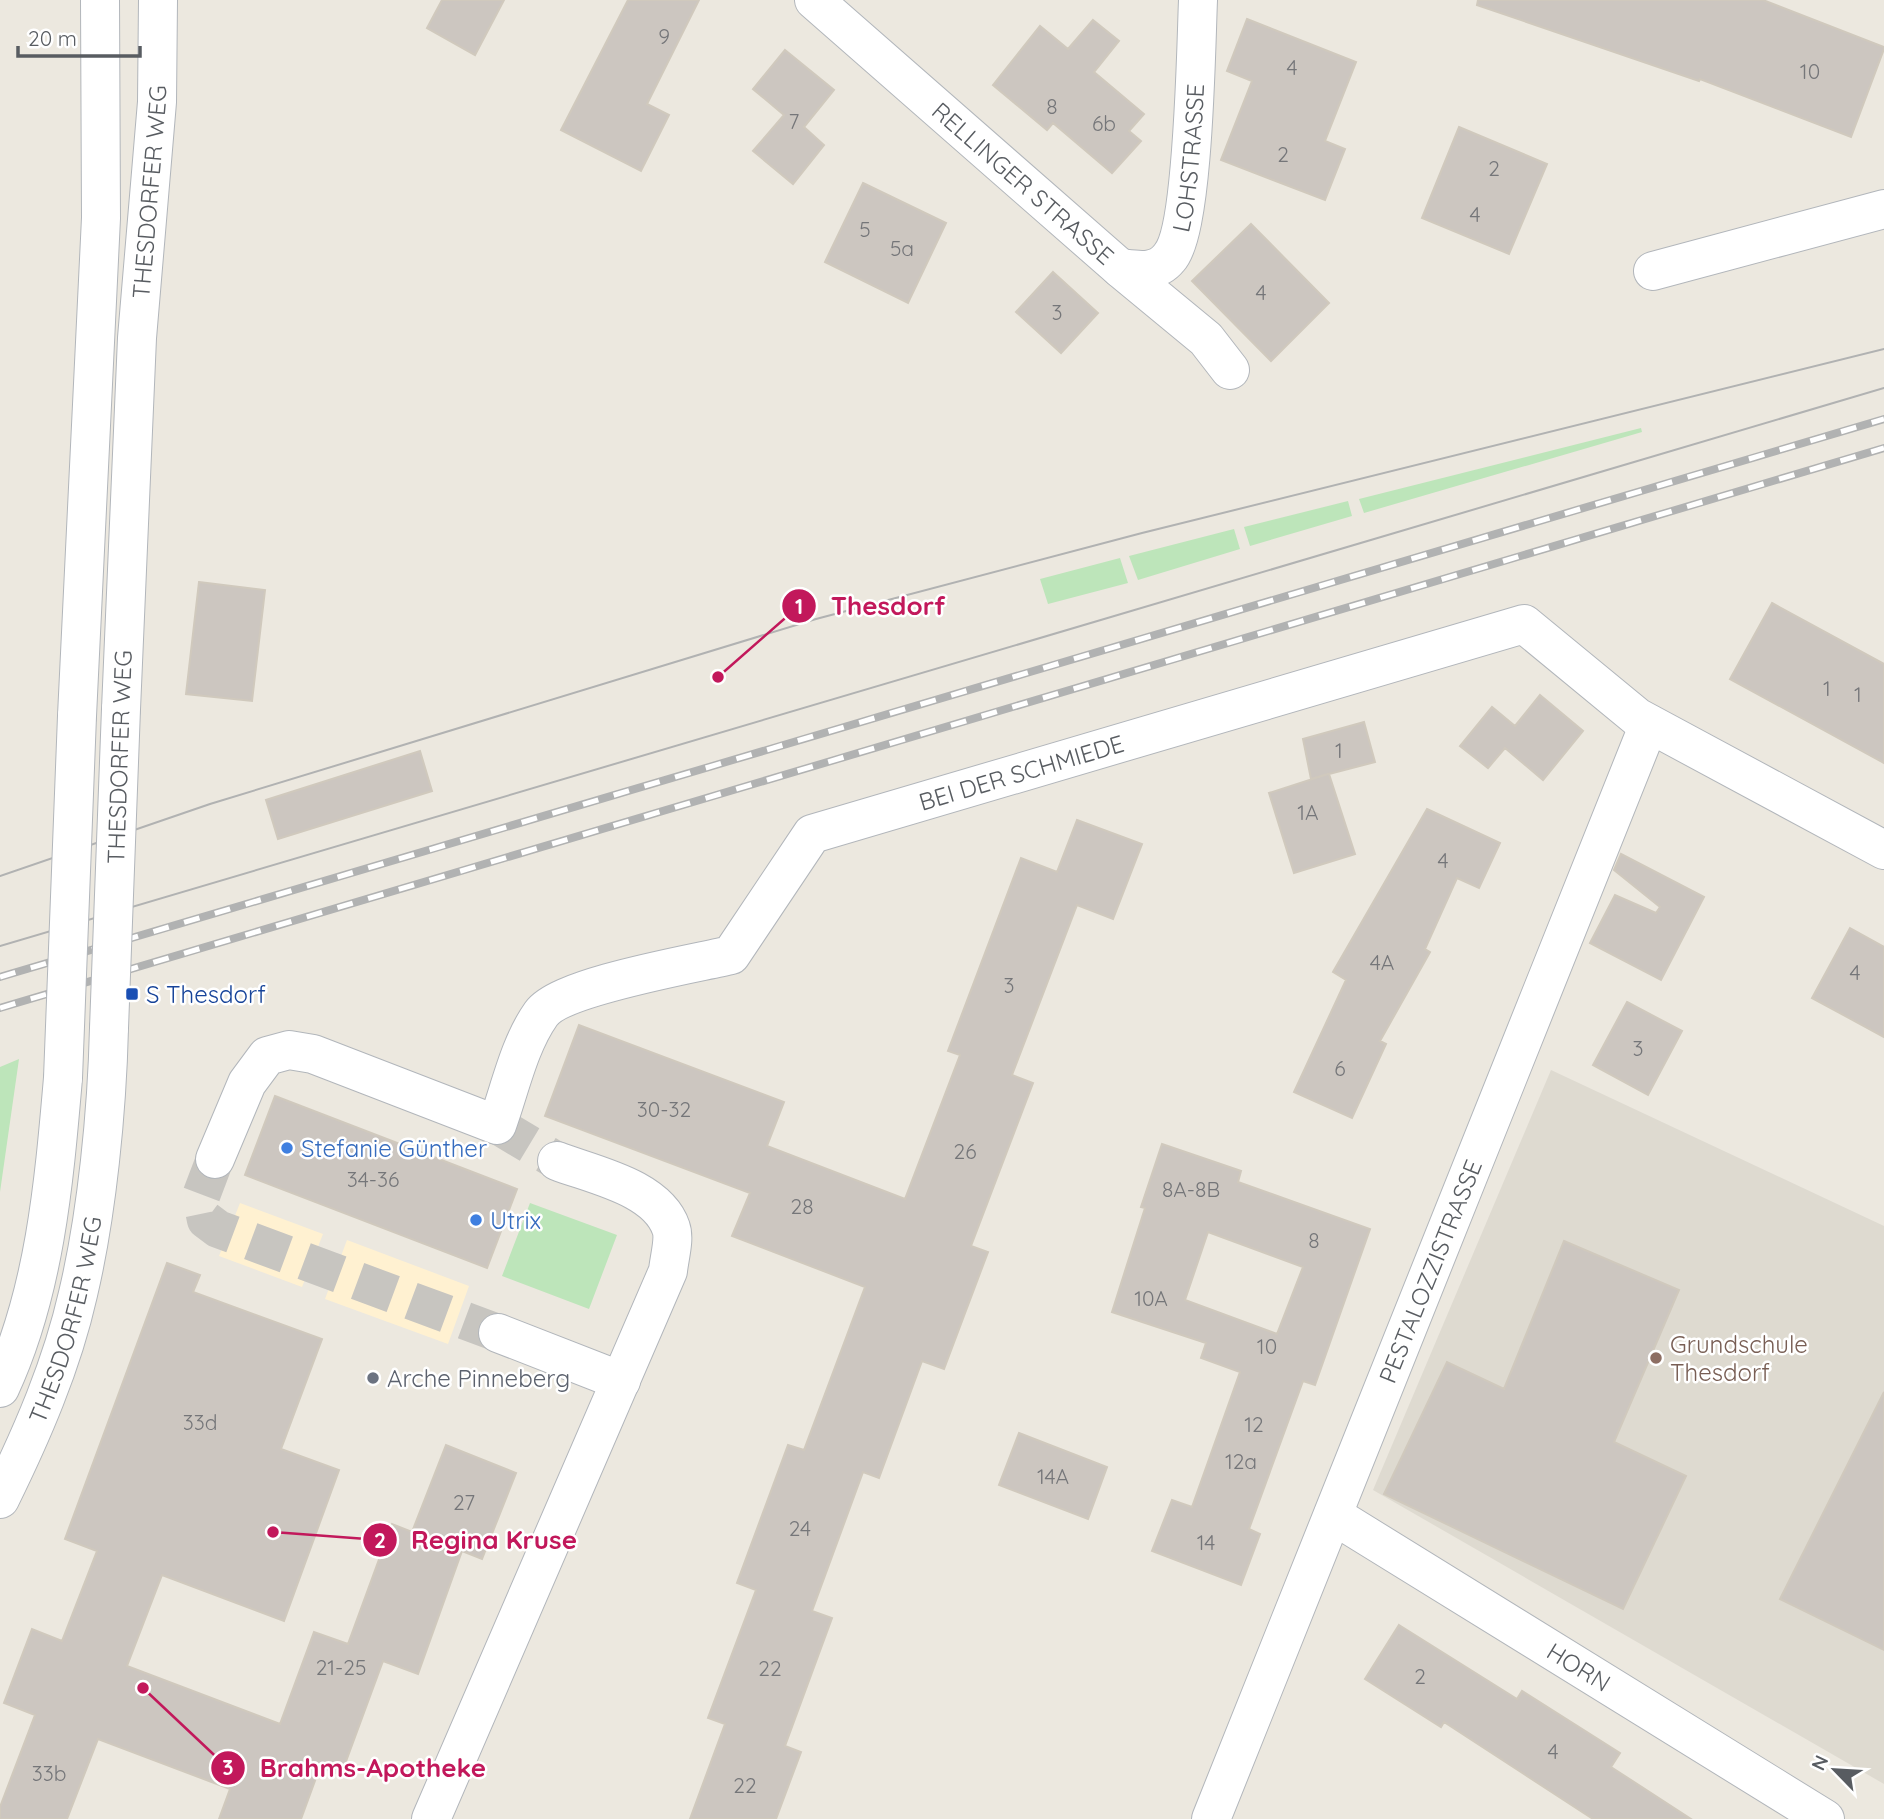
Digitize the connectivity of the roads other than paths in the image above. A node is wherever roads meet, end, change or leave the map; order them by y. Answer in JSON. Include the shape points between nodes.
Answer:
{"nodes":[{"id":1,"x":100,"y":0,"type":"edge"},
{"id":2,"x":158,"y":0,"type":"edge"},
{"id":3,"x":814,"y":0,"type":"edge"},
{"id":4,"x":1198,"y":0,"type":"edge"},
{"id":5,"x":1884,"y":209,"type":"edge"},
{"id":6,"x":1120,"y":268,"type":"junction"},
{"id":7,"x":1653,"y":271,"type":"dead end"},
{"id":8,"x":1230,"y":370,"type":"dead end"},
{"id":9,"x":1649,"y":724,"type":"junction"},
{"id":10,"x":1884,"y":850,"type":"edge"},
{"id":11,"x":215,"y":1159,"type":"tunnel mouth"},
{"id":12,"x":557,"y":1161,"type":"tunnel mouth"},
{"id":13,"x":498,"y":1333,"type":"tunnel mouth"},
{"id":14,"x":621,"y":1381,"type":"junction"},
{"id":15,"x":0,"y":1388,"type":"edge"},
{"id":16,"x":0,"y":1499,"type":"edge"},
{"id":17,"x":1333,"y":1515,"type":"junction"},
{"id":18,"x":431,"y":1819,"type":"edge"},
{"id":19,"x":1211,"y":1819,"type":"edge"},
{"id":20,"x":1825,"y":1819,"type":"edge"}],
"edges":[{"from":1,"to":15,"type":"street","name":"THESDORFER WEG","bridge":true,"via":[[101,218],[63,1078],[47,1229],[32,1297]]},
{"from":2,"to":16,"type":"street","name":"THESDORFER WEG","bridge":true,"via":[[157,102],[135,375],[108,1071],[78,1296],[50,1384]]},
{"from":3,"to":6,"type":"street","name":"RELLINGER STRASSE"},
{"from":4,"to":6,"type":"street","name":"LOHSTRASSE","via":[[1188,196],[1181,229],[1170,258],[1148,272]]},
{"from":5,"to":7,"type":"street"},
{"from":6,"to":8,"type":"street","name":"RELLINGER STRASSE","via":[[1206,339]]},
{"from":9,"to":10,"type":"street"},
{"from":9,"to":11,"type":"street","name":"BEI DER SCHMIEDE","via":[[1524,624],[812,834],[731,955],[579,991],[543,1011],[497,1125],[313,1054],[289,1050],[267,1056],[255,1069]]},
{"from":9,"to":17,"type":"street","name":"PESTALOZZISTRASSE"},
{"from":12,"to":14,"type":"street","via":[[642,1194],[660,1210],[672,1230],[668,1271]]},
{"from":13,"to":14,"type":"street"},
{"from":14,"to":18,"type":"street"},
{"from":17,"to":19,"type":"street","name":"PESTALOZZISTRASSE"},
{"from":17,"to":20,"type":"street","name":"HORN"}]}
